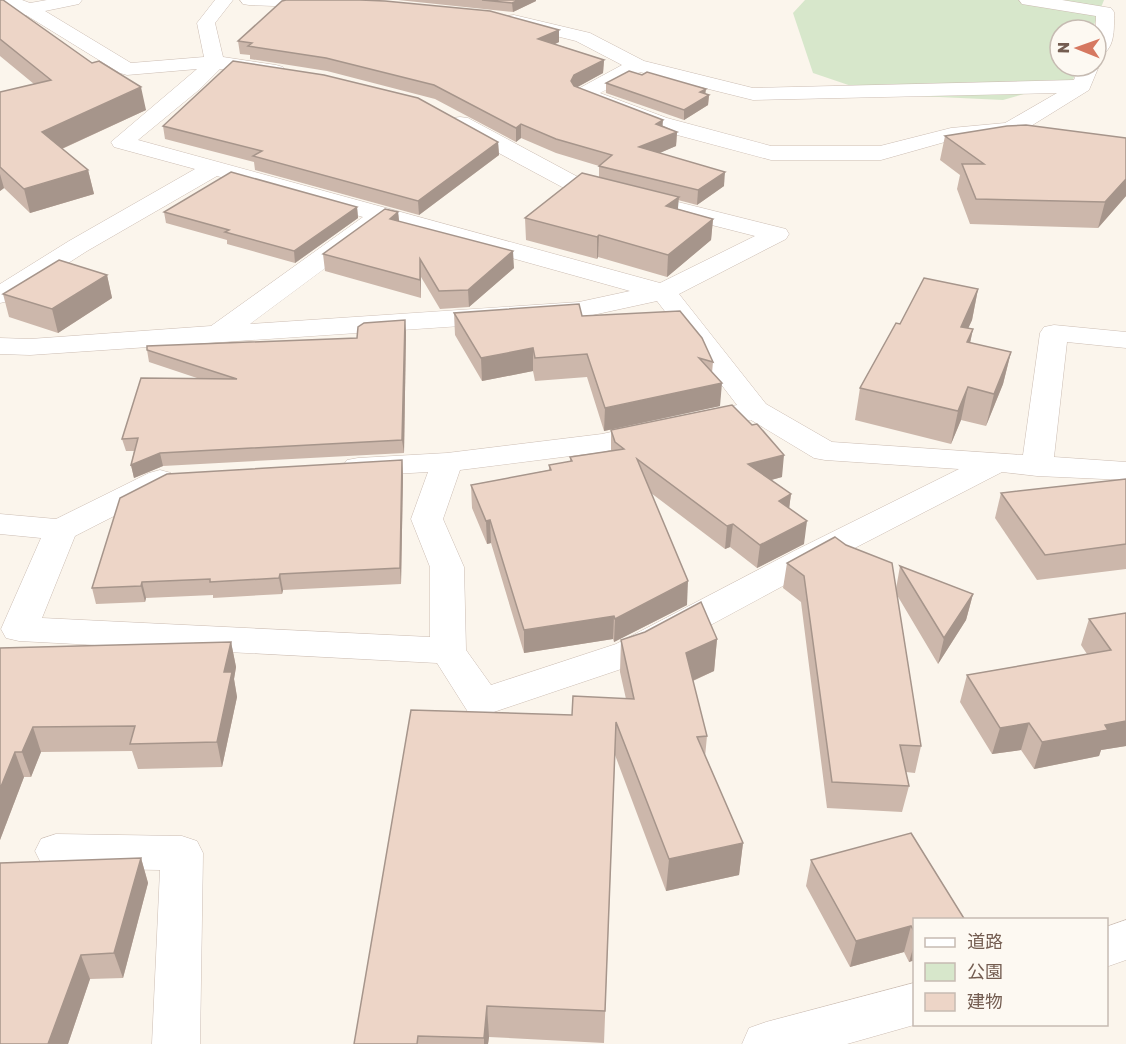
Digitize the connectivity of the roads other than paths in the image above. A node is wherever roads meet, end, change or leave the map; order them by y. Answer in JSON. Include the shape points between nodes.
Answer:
{"nodes":[{"id":1,"x":6,"y":0,"type":"edge"},
{"id":2,"x":73,"y":0,"type":"edge"},
{"id":3,"x":224,"y":0,"type":"edge"},
{"id":4,"x":249,"y":0,"type":"edge"},
{"id":5,"x":1028,"y":0,"type":"edge"},
{"id":6,"x":341,"y":4,"type":"edge"},
{"id":7,"x":29,"y":9,"type":"junction"},
{"id":8,"x":0,"y":15,"type":"edge"},
{"id":9,"x":501,"y":16,"type":"edge"},
{"id":10,"x":1105,"y":18,"type":"edge"},
{"id":11,"x":215,"y":62,"type":"junction"},
{"id":12,"x":637,"y":65,"type":"junction"},
{"id":13,"x":293,"y":74,"type":"edge"},
{"id":14,"x":1049,"y":78,"type":"edge"},
{"id":15,"x":1083,"y":78,"type":"edge"},
{"id":16,"x":437,"y":110,"type":"edge"},
{"id":17,"x":214,"y":168,"type":"junction"},
{"id":18,"x":382,"y":215,"type":"junction"},
{"id":19,"x":663,"y":292,"type":"junction"},
{"id":20,"x":0,"y":295,"type":"edge"},
{"id":21,"x":218,"y":334,"type":"junction"},
{"id":22,"x":1126,"y":340,"type":"edge"},
{"id":23,"x":0,"y":346,"type":"edge"},
{"id":24,"x":756,"y":410,"type":"junction"},
{"id":25,"x":447,"y":462,"type":"junction"},
{"id":26,"x":994,"y":464,"type":"junction"},
{"id":27,"x":1037,"y":467,"type":"junction"},
{"id":28,"x":329,"y":468,"type":"edge"},
{"id":29,"x":1126,"y":471,"type":"edge"},
{"id":30,"x":187,"y":477,"type":"edge"},
{"id":31,"x":0,"y":524,"type":"edge"},
{"id":32,"x":61,"y":530,"type":"junction"},
{"id":33,"x":448,"y":651,"type":"junction"},
{"id":34,"x":56,"y":851,"type":"dead end"},
{"id":35,"x":1126,"y":939,"type":"edge"},
{"id":36,"x":1108,"y":947,"type":"edge"},
{"id":37,"x":913,"y":1005,"type":"edge"},
{"id":38,"x":176,"y":1044,"type":"edge"},
{"id":39,"x":766,"y":1044,"type":"edge"}],
"edges":[{"from":1,"to":7,"type":"street"},
{"from":2,"to":7,"type":"street"},
{"from":3,"to":11,"type":"street","via":[[206,23]]},
{"from":4,"to":6,"type":"street"},
{"from":5,"to":10,"type":"street","via":[[1105,12]]},
{"from":7,"to":8,"type":"street"},
{"from":7,"to":11,"type":"street","via":[[127,69]]},
{"from":9,"to":12,"type":"street","via":[[584,37]]},
{"from":11,"to":13,"type":"street"},
{"from":11,"to":17,"type":"street","via":[[193,85],[122,142]]},
{"from":12,"to":14,"type":"street","via":[[753,94]]},
{"from":12,"to":15,"type":"street","via":[[584,94],[659,123],[771,153],[881,153],[951,134],[1010,129]]},
{"from":16,"to":19,"type":"street","via":[[570,182],[777,234]]},
{"from":17,"to":18,"type":"street"},
{"from":17,"to":20,"type":"street"},
{"from":18,"to":19,"type":"street"},
{"from":18,"to":21,"type":"street"},
{"from":19,"to":21,"type":"street","via":[[579,310]]},
{"from":19,"to":24,"type":"street"},
{"from":21,"to":23,"type":"street"},
{"from":22,"to":27,"type":"street","via":[[1054,333]]},
{"from":24,"to":25,"type":"street","via":[[602,443]]},
{"from":24,"to":26,"type":"street","via":[[825,452]]},
{"from":25,"to":28,"type":"street"},
{"from":25,"to":33,"type":"street","via":[[427,519],[447,567]]},
{"from":26,"to":27,"type":"street"},
{"from":26,"to":33,"type":"street","via":[[629,653],[482,702]]},
{"from":27,"to":29,"type":"street"},
{"from":30,"to":32,"type":"street","via":[[163,478]]},
{"from":31,"to":32,"type":"street"},
{"from":32,"to":33,"type":"street","via":[[20,629]]},
{"from":34,"to":38,"type":"street","via":[[182,853]]},
{"from":35,"to":36,"type":"street"},
{"from":37,"to":39,"type":"street"}]}
